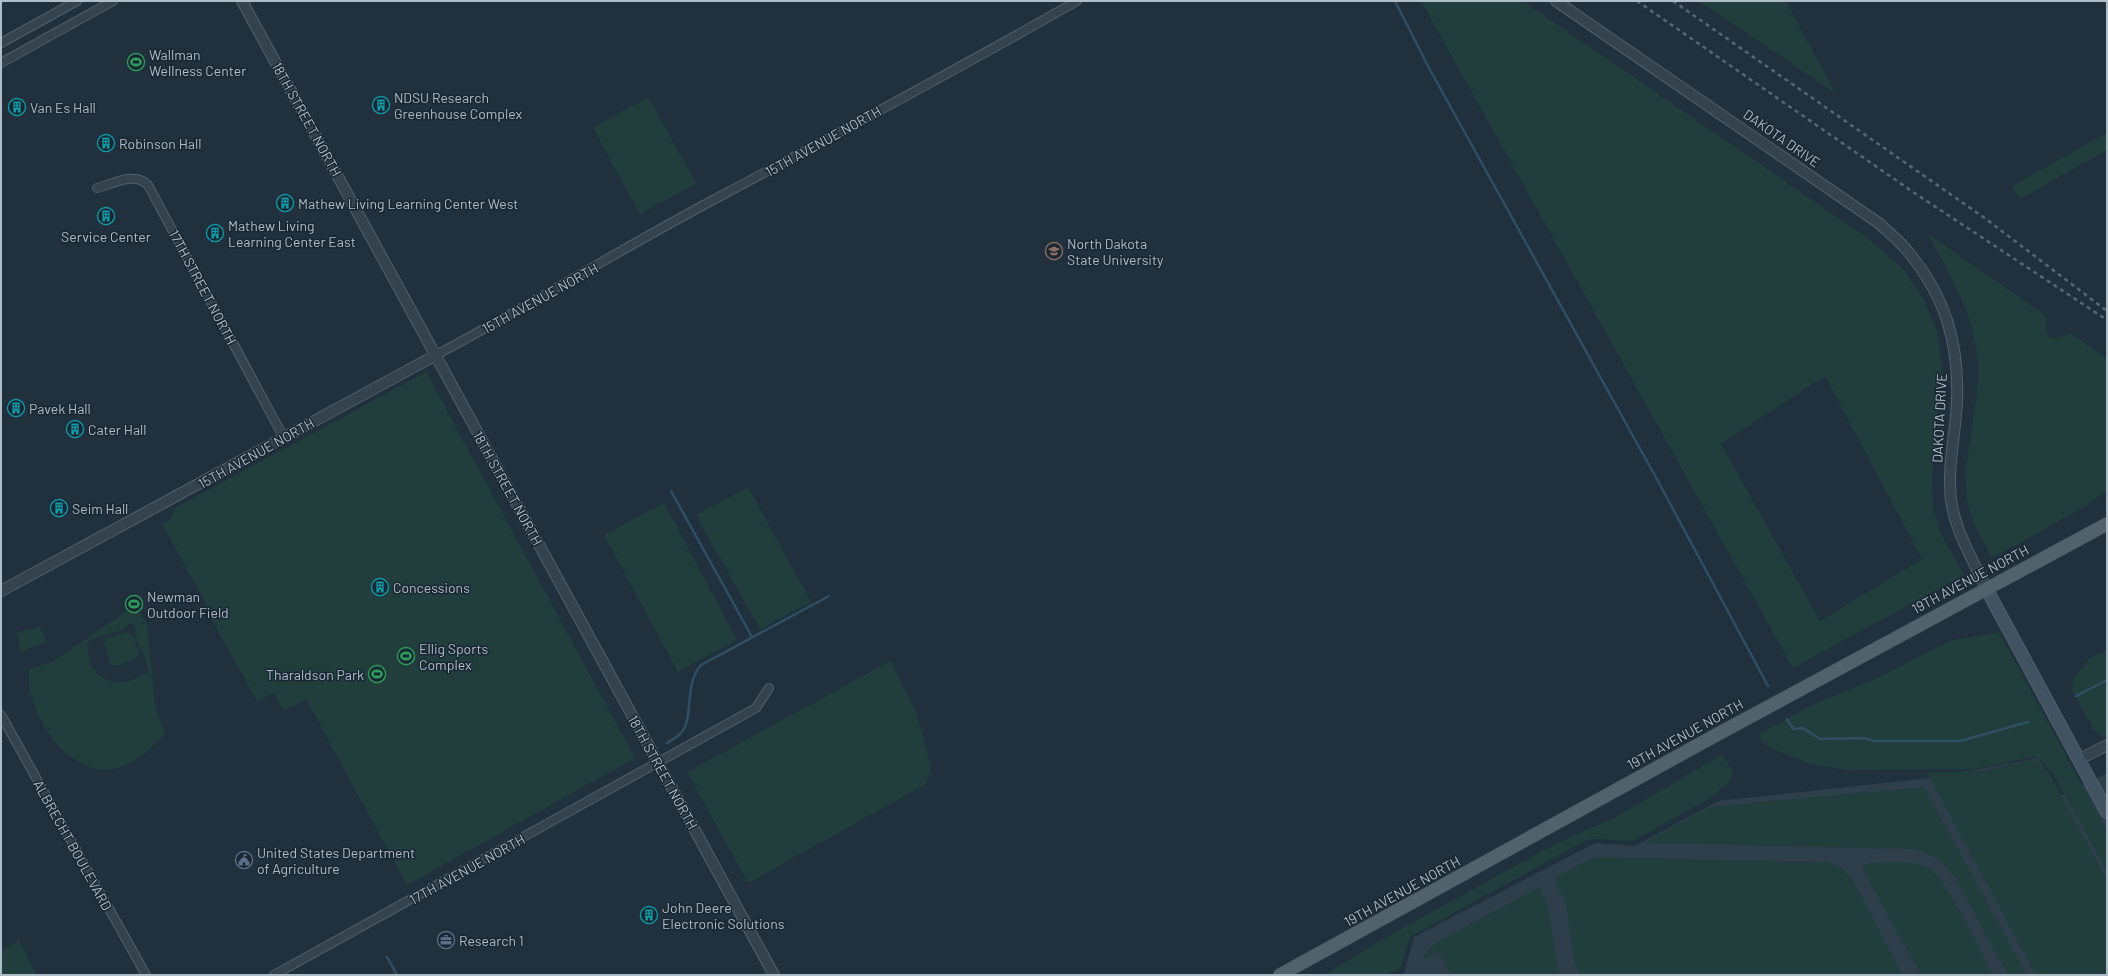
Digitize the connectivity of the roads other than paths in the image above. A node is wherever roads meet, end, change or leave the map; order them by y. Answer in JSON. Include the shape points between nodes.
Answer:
{"nodes":[{"id":1,"x":77,"y":1,"type":"edge"},
{"id":2,"x":113,"y":1,"type":"edge"},
{"id":3,"x":242,"y":1,"type":"edge"},
{"id":4,"x":1077,"y":1,"type":"edge"},
{"id":5,"x":1556,"y":1,"type":"edge"},
{"id":6,"x":1,"y":43,"type":"edge"},
{"id":7,"x":1,"y":63,"type":"edge"},
{"id":8,"x":97,"y":188,"type":"dead end"},
{"id":9,"x":436,"y":355,"type":"junction"},
{"id":10,"x":284,"y":438,"type":"junction"},
{"id":11,"x":2107,"y":524,"type":"edge"},
{"id":12,"x":1986,"y":588,"type":"junction"},
{"id":13,"x":1,"y":592,"type":"edge"},
{"id":14,"x":769,"y":688,"type":"dead end"},
{"id":15,"x":1,"y":715,"type":"edge"},
{"id":16,"x":2107,"y":745,"type":"edge"},
{"id":17,"x":2078,"y":760,"type":"junction"},
{"id":18,"x":659,"y":763,"type":"junction"},
{"id":19,"x":2107,"y":812,"type":"edge"},
{"id":20,"x":146,"y":975,"type":"edge"},
{"id":21,"x":274,"y":975,"type":"edge"},
{"id":22,"x":774,"y":975,"type":"edge"},
{"id":23,"x":1280,"y":975,"type":"edge"}],
"edges":[{"from":1,"to":6,"type":"street"},
{"from":2,"to":7,"type":"street"},
{"from":3,"to":9,"type":"street","name":"18TH STREET NORTH"},
{"from":4,"to":9,"type":"street","name":"15TH AVENUE NORTH","via":[[849,128],[716,198],[510,316]]},
{"from":5,"to":12,"type":"street","name":"DAKOTA DRIVE","via":[[1880,224],[1914,258],[1945,311],[1951,337],[1957,367],[1957,401],[1950,486],[1956,526]]},
{"from":8,"to":10,"type":"street","name":"17TH STREET NORTH","via":[[136,178],[143,179],[148,185]]},
{"from":9,"to":10,"type":"street","name":"15TH AVENUE NORTH"},
{"from":9,"to":18,"type":"street","name":"18TH STREET NORTH"},
{"from":10,"to":13,"type":"street","name":"15TH AVENUE NORTH"},
{"from":11,"to":12,"type":"main road","name":"19TH AVENUE NORTH"},
{"from":12,"to":17,"type":"main road","name":"DAKOTA DRIVE"},
{"from":12,"to":23,"type":"main road","name":"19TH AVENUE NORTH"},
{"from":14,"to":18,"type":"street","name":"17TH AVENUE NORTH","via":[[756,708]]},
{"from":15,"to":20,"type":"street","name":"ALBRECHT BOULEVARD"},
{"from":16,"to":17,"type":"street"},
{"from":17,"to":19,"type":"main road","name":"DAKOTA DRIVE"},
{"from":18,"to":21,"type":"street","name":"17TH AVENUE NORTH"},
{"from":18,"to":22,"type":"street","name":"18TH STREET NORTH"}]}
